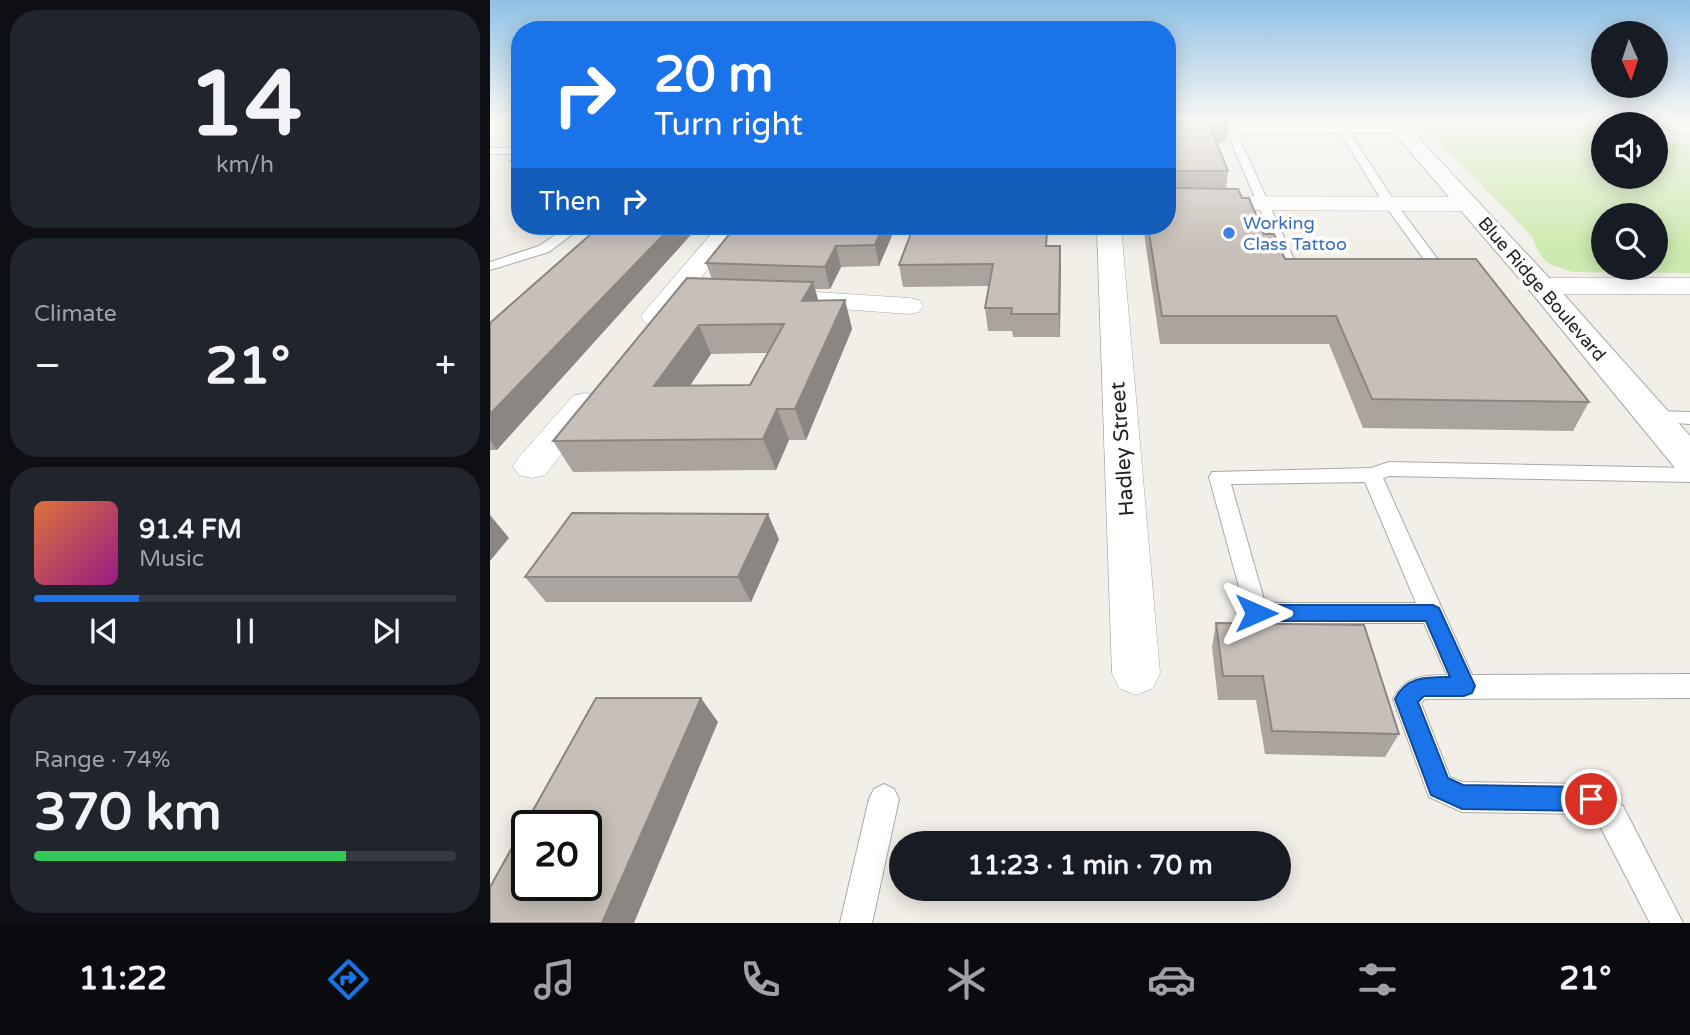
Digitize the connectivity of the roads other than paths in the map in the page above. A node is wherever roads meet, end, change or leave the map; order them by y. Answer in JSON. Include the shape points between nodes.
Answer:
{"nodes":[{"id":1,"x":1245,"y":163,"type":"edge"},
{"id":2,"x":1364,"y":163,"type":"edge"},
{"id":3,"x":1431,"y":163,"type":"edge"},
{"id":4,"x":1176,"y":203,"type":"edge"},
{"id":5,"x":1261,"y":203,"type":"junction"},
{"id":6,"x":1390,"y":204,"type":"junction"},
{"id":7,"x":1467,"y":204,"type":"junction"},
{"id":8,"x":564,"y":235,"type":"edge"},
{"id":9,"x":724,"y":235,"type":"edge"},
{"id":10,"x":1109,"y":235,"type":"edge"},
{"id":11,"x":490,"y":266,"type":"edge"},
{"id":12,"x":1318,"y":268,"type":"edge"},
{"id":13,"x":1411,"y":269,"type":"edge"},
{"id":14,"x":1541,"y":286,"type":"junction"},
{"id":15,"x":1690,"y":286,"type":"edge"},
{"id":16,"x":741,"y":296,"type":"edge"},
{"id":17,"x":909,"y":306,"type":"dead end"},
{"id":18,"x":641,"y":334,"type":"edge"},
{"id":19,"x":600,"y":385,"type":"edge"},
{"id":20,"x":1653,"y":417,"type":"junction"},
{"id":21,"x":1690,"y":418,"type":"edge"},
{"id":22,"x":1690,"y":460,"type":"edge"},
{"id":23,"x":532,"y":466,"type":"dead end"},
{"id":24,"x":1372,"y":475,"type":"junction"},
{"id":25,"x":1690,"y":475,"type":"edge"},
{"id":26,"x":1433,"y":613,"type":"junction"},
{"id":27,"x":1136,"y":673,"type":"dead end"},
{"id":28,"x":1464,"y":686,"type":"junction"},
{"id":29,"x":1690,"y":686,"type":"edge"},
{"id":30,"x":884,"y":799,"type":"dead end"},
{"id":31,"x":856,"y":923,"type":"edge"},
{"id":32,"x":1667,"y":923,"type":"edge"}],
"edges":[{"from":1,"to":5,"type":"lane"},
{"from":2,"to":6,"type":"lane"},
{"from":3,"to":7,"type":"street","name":"Blue Ridge Boulevard"},
{"from":4,"to":5,"type":"street"},
{"from":5,"to":6,"type":"street"},
{"from":5,"to":12,"type":"lane","via":[[1291,268]]},
{"from":6,"to":7,"type":"street"},
{"from":6,"to":13,"type":"lane","via":[[1438,269]]},
{"from":7,"to":14,"type":"street","name":"Blue Ridge Boulevard"},
{"from":8,"to":11,"type":"lane","via":[[544,249]]},
{"from":9,"to":18,"type":"street","via":[[687,296]]},
{"from":10,"to":27,"type":"street","name":"Hadley Street"},
{"from":14,"to":15,"type":"street"},
{"from":14,"to":20,"type":"street","name":"Blue Ridge Boulevard"},
{"from":16,"to":17,"type":"street"},
{"from":19,"to":23,"type":"street"},
{"from":20,"to":21,"type":"lane"},
{"from":20,"to":22,"type":"street","name":"Blue Ridge Boulevard"},
{"from":24,"to":25,"type":"lane","via":[[1389,469]]},
{"from":24,"to":26,"type":"lane"},
{"from":24,"to":26,"type":"lane","via":[[1219,477],[1256,613]]},
{"from":26,"to":28,"type":"lane"},
{"from":28,"to":29,"type":"lane"},
{"from":28,"to":32,"type":"lane","via":[[1420,687],[1406,699],[1439,786],[1462,797],[1591,799],[1612,817]]},
{"from":30,"to":31,"type":"lane"}]}
